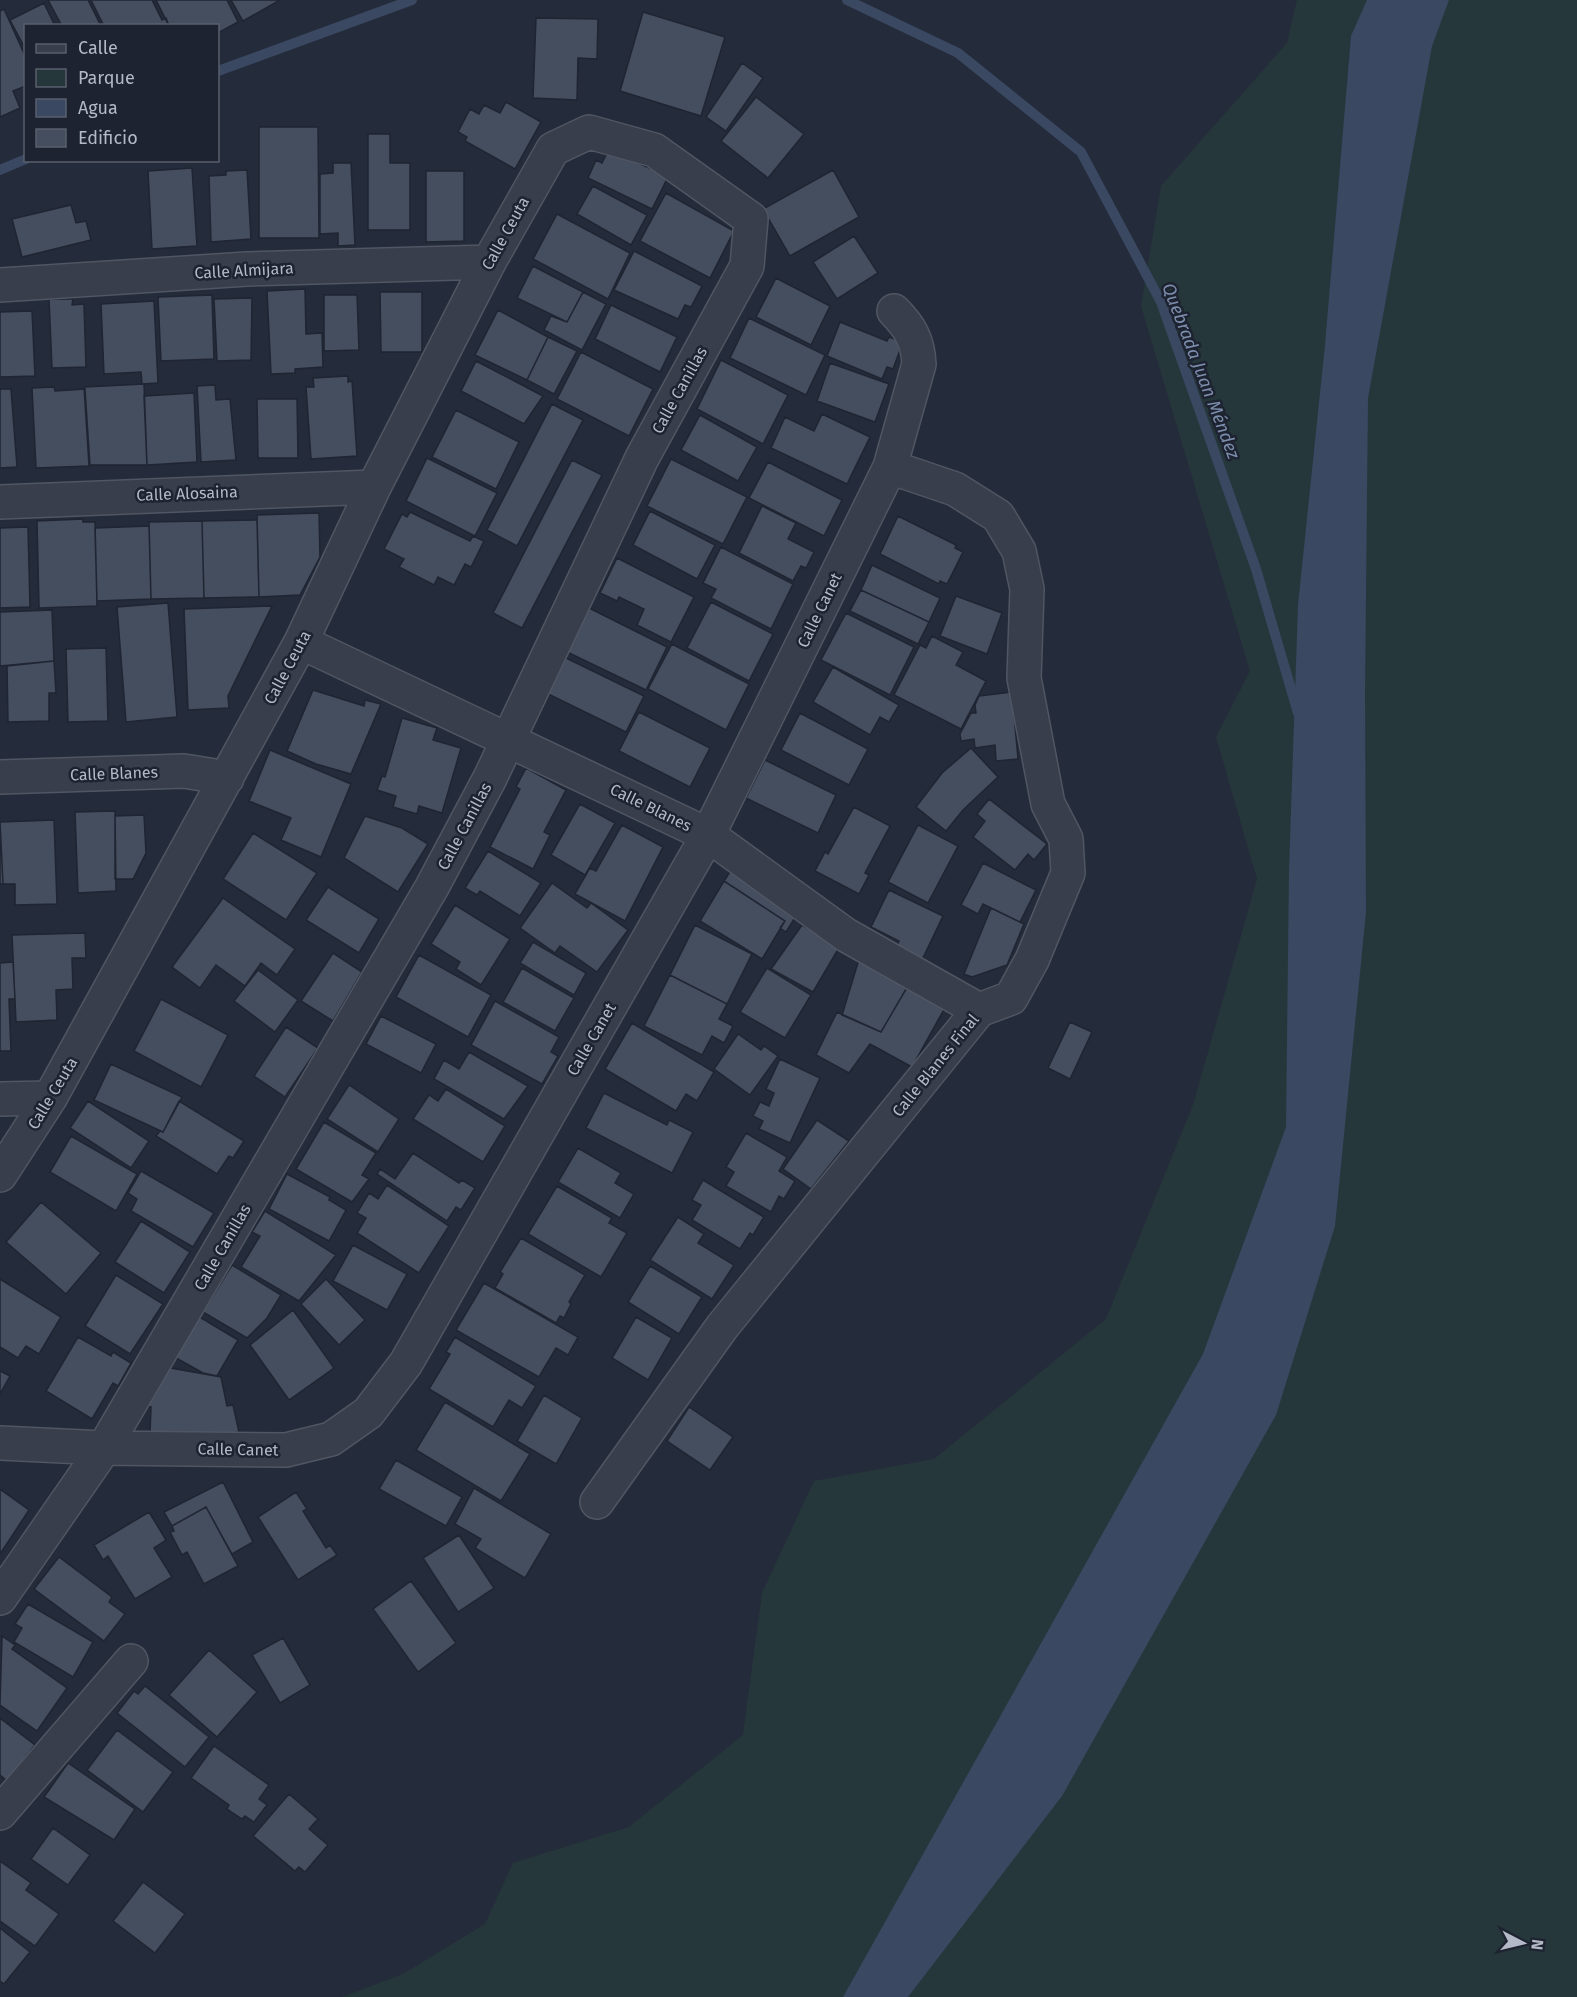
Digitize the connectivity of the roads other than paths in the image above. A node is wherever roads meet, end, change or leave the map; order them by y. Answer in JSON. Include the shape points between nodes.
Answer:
{"nodes":[{"id":1,"x":553,"y":148,"type":"joint"},
{"id":2,"x":489,"y":262,"type":"junction"},
{"id":3,"x":0,"y":285,"type":"edge"},
{"id":4,"x":894,"y":311,"type":"dead end"},
{"id":5,"x":890,"y":467,"type":"junction"},
{"id":6,"x":374,"y":487,"type":"junction"},
{"id":7,"x":0,"y":502,"type":"edge"},
{"id":8,"x":301,"y":642,"type":"junction"},
{"id":9,"x":508,"y":739,"type":"junction"},
{"id":10,"x":0,"y":777,"type":"edge"},
{"id":11,"x":227,"y":778,"type":"junction"},
{"id":12,"x":708,"y":835,"type":"junction"},
{"id":13,"x":979,"y":1010,"type":"junction"},
{"id":14,"x":50,"y":1098,"type":"junction"},
{"id":15,"x":0,"y":1099,"type":"edge"},
{"id":16,"x":0,"y":1175,"type":"edge"},
{"id":17,"x":0,"y":1443,"type":"edge"},
{"id":18,"x":104,"y":1448,"type":"junction"},
{"id":19,"x":597,"y":1502,"type":"dead end"},
{"id":20,"x":0,"y":1598,"type":"edge"},
{"id":21,"x":131,"y":1661,"type":"dead end"},
{"id":22,"x":0,"y":1813,"type":"edge"}],
"edges":[{"from":1,"to":2,"type":"street","name":"Calle Ceuta"},
{"from":1,"to":9,"type":"street","name":"Calle Canillas","via":[[589,132],[654,150],[751,219],[747,266],[642,458]]},
{"from":2,"to":3,"type":"street","name":"Calle Almijara","via":[[247,269]]},
{"from":2,"to":6,"type":"street","name":"Calle Ceuta"},
{"from":4,"to":5,"type":"street","name":"Calle Canet","via":[[908,326],[918,347],[919,364]]},
{"from":5,"to":12,"type":"street","name":"Calle Canet"},
{"from":5,"to":13,"type":"street","name":"Calle Blanes Final","via":[[956,489],[998,516],[1019,551],[1027,589],[1024,678],[1048,804],[1066,839],[1068,873],[1032,960],[1011,998]]},
{"from":6,"to":7,"type":"street","name":"Calle Alosaina"},
{"from":6,"to":8,"type":"street","name":"Calle Ceuta"},
{"from":8,"to":9,"type":"street","name":"Calle Blanes"},
{"from":8,"to":11,"type":"street","name":"Calle Ceuta"},
{"from":9,"to":12,"type":"street","name":"Calle Blanes"},
{"from":9,"to":18,"type":"street","name":"Calle Canillas","via":[[432,887]]},
{"from":10,"to":11,"type":"street","name":"Calle Blanes","via":[[184,771]]},
{"from":11,"to":14,"type":"street","name":"Calle Ceuta"},
{"from":12,"to":13,"type":"street","name":"Calle Blanes","via":[[846,935]]},
{"from":12,"to":18,"type":"street","name":"Calle Canet","via":[[406,1363],[368,1413],[331,1439],[286,1450]]},
{"from":13,"to":19,"type":"street","name":"Calle Blanes Final","via":[[722,1327]]},
{"from":14,"to":15,"type":"street"},
{"from":14,"to":16,"type":"street","name":"Calle Ceuta"},
{"from":17,"to":18,"type":"street","name":"Calle Canet"},
{"from":18,"to":20,"type":"street","name":"Calle Canillas"},
{"from":21,"to":22,"type":"street"}]}
